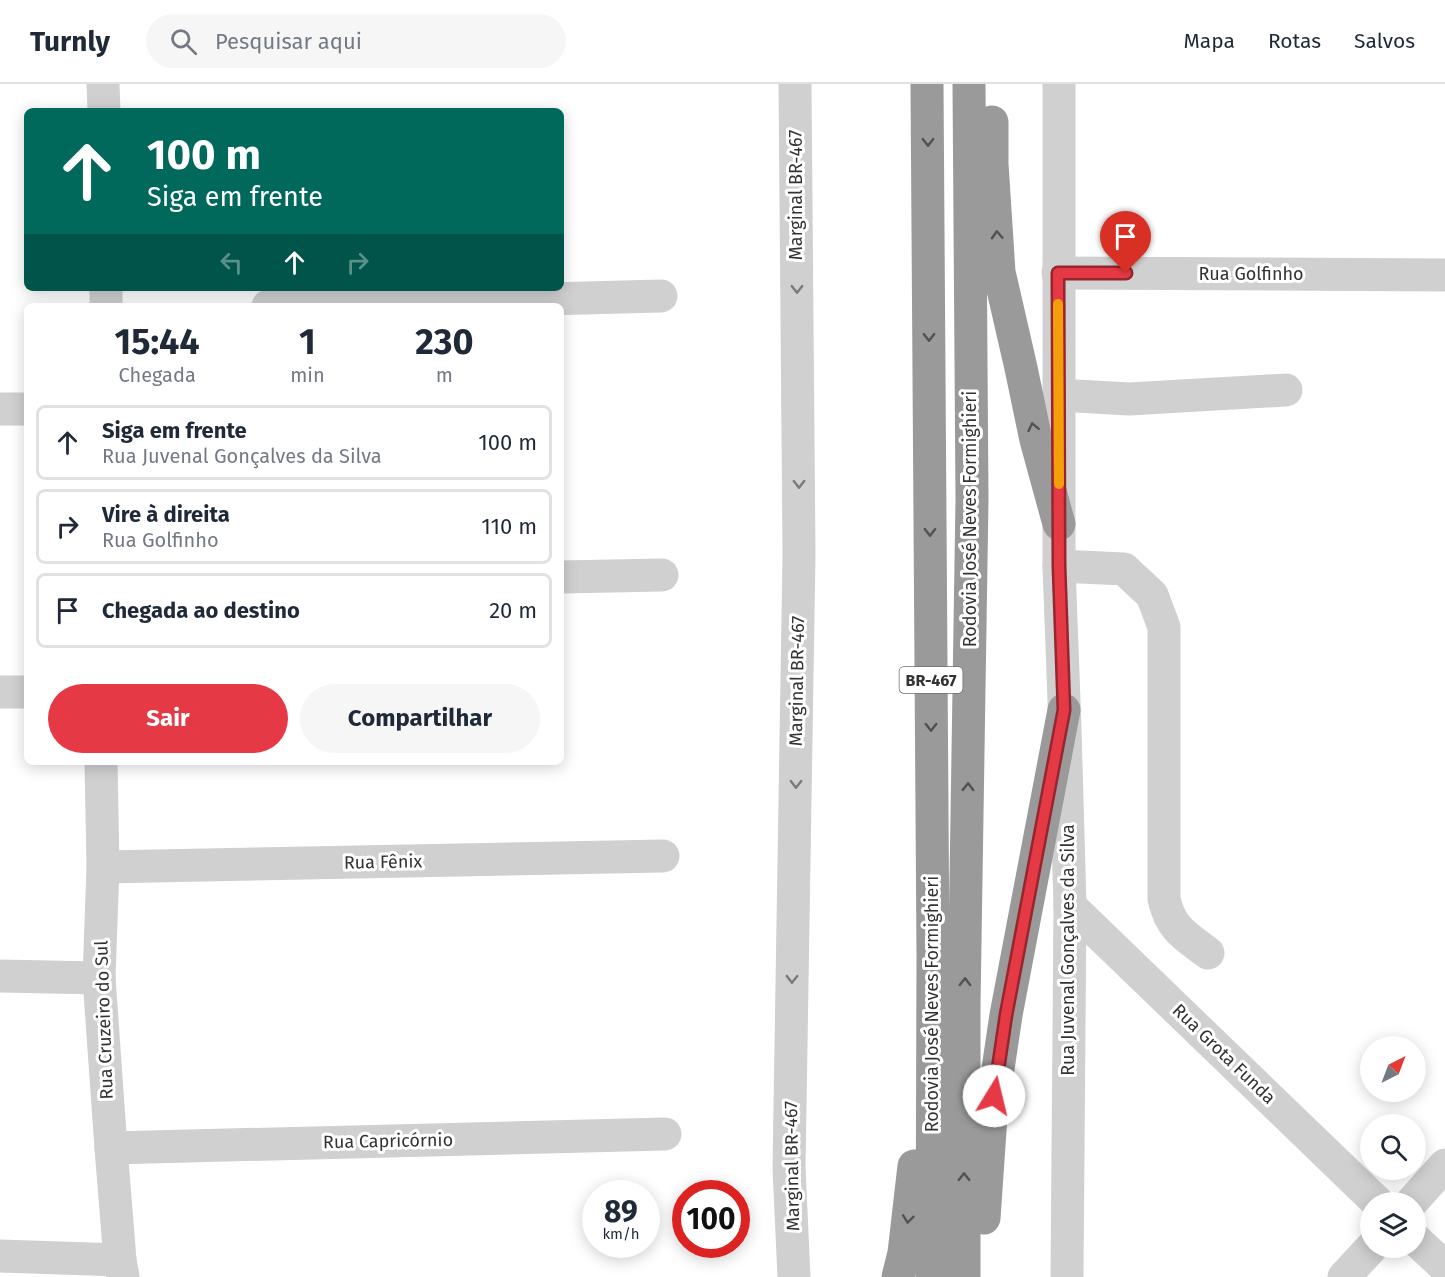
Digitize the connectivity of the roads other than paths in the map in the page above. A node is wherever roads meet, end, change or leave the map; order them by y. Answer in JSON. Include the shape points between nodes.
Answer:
{"nodes":[{"id":1,"x":103,"y":84,"type":"edge"},
{"id":2,"x":795,"y":84,"type":"edge"},
{"id":3,"x":927,"y":84,"type":"edge"},
{"id":4,"x":969,"y":84,"type":"edge"},
{"id":5,"x":992,"y":84,"type":"edge"},
{"id":6,"x":1059,"y":84,"type":"edge"},
{"id":7,"x":104,"y":108,"type":"edge"},
{"id":8,"x":1058,"y":273,"type":"junction"},
{"id":9,"x":1445,"y":275,"type":"edge"},
{"id":10,"x":661,"y":296,"type":"dead end"},
{"id":11,"x":386,"y":303,"type":"edge"},
{"id":12,"x":1287,"y":390,"type":"dead end"},
{"id":13,"x":1059,"y":395,"type":"junction"},
{"id":14,"x":0,"y":409,"type":"edge"},
{"id":15,"x":24,"y":409,"type":"edge"},
{"id":16,"x":1059,"y":524,"type":"junction"},
{"id":17,"x":1059,"y":566,"type":"junction"},
{"id":18,"x":662,"y":575,"type":"dead end"},
{"id":19,"x":564,"y":577,"type":"edge"},
{"id":20,"x":0,"y":692,"type":"edge"},
{"id":21,"x":24,"y":692,"type":"edge"},
{"id":22,"x":1064,"y":710,"type":"junction"},
{"id":23,"x":101,"y":765,"type":"edge"},
{"id":24,"x":663,"y":856,"type":"dead end"},
{"id":25,"x":103,"y":867,"type":"junction"},
{"id":26,"x":1070,"y":906,"type":"junction"},
{"id":27,"x":932,"y":910,"type":"junction"},
{"id":28,"x":1208,"y":953,"type":"dead end"},
{"id":29,"x":0,"y":976,"type":"edge"},
{"id":30,"x":99,"y":978,"type":"junction"},
{"id":31,"x":664,"y":1134,"type":"dead end"},
{"id":32,"x":111,"y":1148,"type":"junction"},
{"id":33,"x":1445,"y":1165,"type":"edge"},
{"id":34,"x":1367,"y":1192,"type":"edge"},
{"id":35,"x":1421,"y":1192,"type":"edge"},
{"id":36,"x":1426,"y":1250,"type":"edge"},
{"id":37,"x":0,"y":1256,"type":"edge"},
{"id":38,"x":1362,"y":1258,"type":"edge"},
{"id":39,"x":122,"y":1268,"type":"edge"},
{"id":40,"x":1445,"y":1268,"type":"edge"},
{"id":41,"x":794,"y":1277,"type":"edge"},
{"id":42,"x":898,"y":1277,"type":"edge"},
{"id":43,"x":932,"y":1277,"type":"edge"},
{"id":44,"x":964,"y":1277,"type":"edge"},
{"id":45,"x":979,"y":1277,"type":"edge"},
{"id":46,"x":1067,"y":1277,"type":"edge"},
{"id":47,"x":1344,"y":1277,"type":"edge"}],
"edges":[{"from":1,"to":7,"type":"street"},
{"from":2,"to":41,"type":"street","name":"Marginal BR-467","one_way":true,"via":[[799,555],[789,1168]]},
{"from":3,"to":27,"type":"highway","name":"Rodovia José Neves Formighieri","number":"BR-467","one_way":true},
{"from":44,"to":4,"type":"highway","name":"Rodovia José Neves Formighieri","number":"BR-467","one_way":true,"via":[[972,499]]},
{"from":16,"to":5,"type":"highway","one_way":true,"via":[[999,272]]},
{"from":6,"to":8,"type":"street","name":"Rua Juvenal Gonçalves da Silva"},
{"from":8,"to":9,"type":"street","name":"Rua Golfinho"},
{"from":8,"to":13,"type":"street","name":"Rua Juvenal Gonçalves da Silva"},
{"from":10,"to":11,"type":"street"},
{"from":12,"to":13,"type":"street","via":[[1129,399]]},
{"from":13,"to":16,"type":"street","name":"Rua Juvenal Gonçalves da Silva"},
{"from":14,"to":15,"type":"street"},
{"from":16,"to":17,"type":"street","name":"Rua Juvenal Gonçalves da Silva"},
{"from":17,"to":22,"type":"street","name":"Rua Juvenal Gonçalves da Silva"},
{"from":17,"to":28,"type":"street","via":[[1124,569],[1152,595],[1164,627],[1164,899],[1168,915],[1180,932]]},
{"from":18,"to":19,"type":"street"},
{"from":20,"to":21,"type":"street"},
{"from":22,"to":26,"type":"street","name":"Rua Juvenal Gonçalves da Silva"},
{"from":22,"to":45,"type":"highway","via":[[1001,1048],[991,1116]]},
{"from":23,"to":25,"type":"street","name":"Rua Cruzeiro do Sul"},
{"from":24,"to":25,"type":"street","name":"Rua Fênix"},
{"from":25,"to":30,"type":"street","name":"Rua Cruzeiro do Sul"},
{"from":26,"to":34,"type":"street","name":"Rua Grota Funda"},
{"from":26,"to":46,"type":"street","name":"Rua Juvenal Gonçalves da Silva"},
{"from":27,"to":42,"type":"highway","one_way":true,"via":[[915,1157]]},
{"from":27,"to":43,"type":"highway","name":"Rodovia José Neves Formighieri","number":"BR-467"},
{"from":29,"to":30,"type":"street"},
{"from":30,"to":32,"type":"street","name":"Rua Cruzeiro do Sul"},
{"from":31,"to":32,"type":"street","name":"Rua Capricórnio"},
{"from":32,"to":39,"type":"street","name":"Rua Cruzeiro do Sul"},
{"from":33,"to":35,"type":"street"},
{"from":36,"to":40,"type":"street"},
{"from":37,"to":39,"type":"street"},
{"from":38,"to":47,"type":"street"}]}
